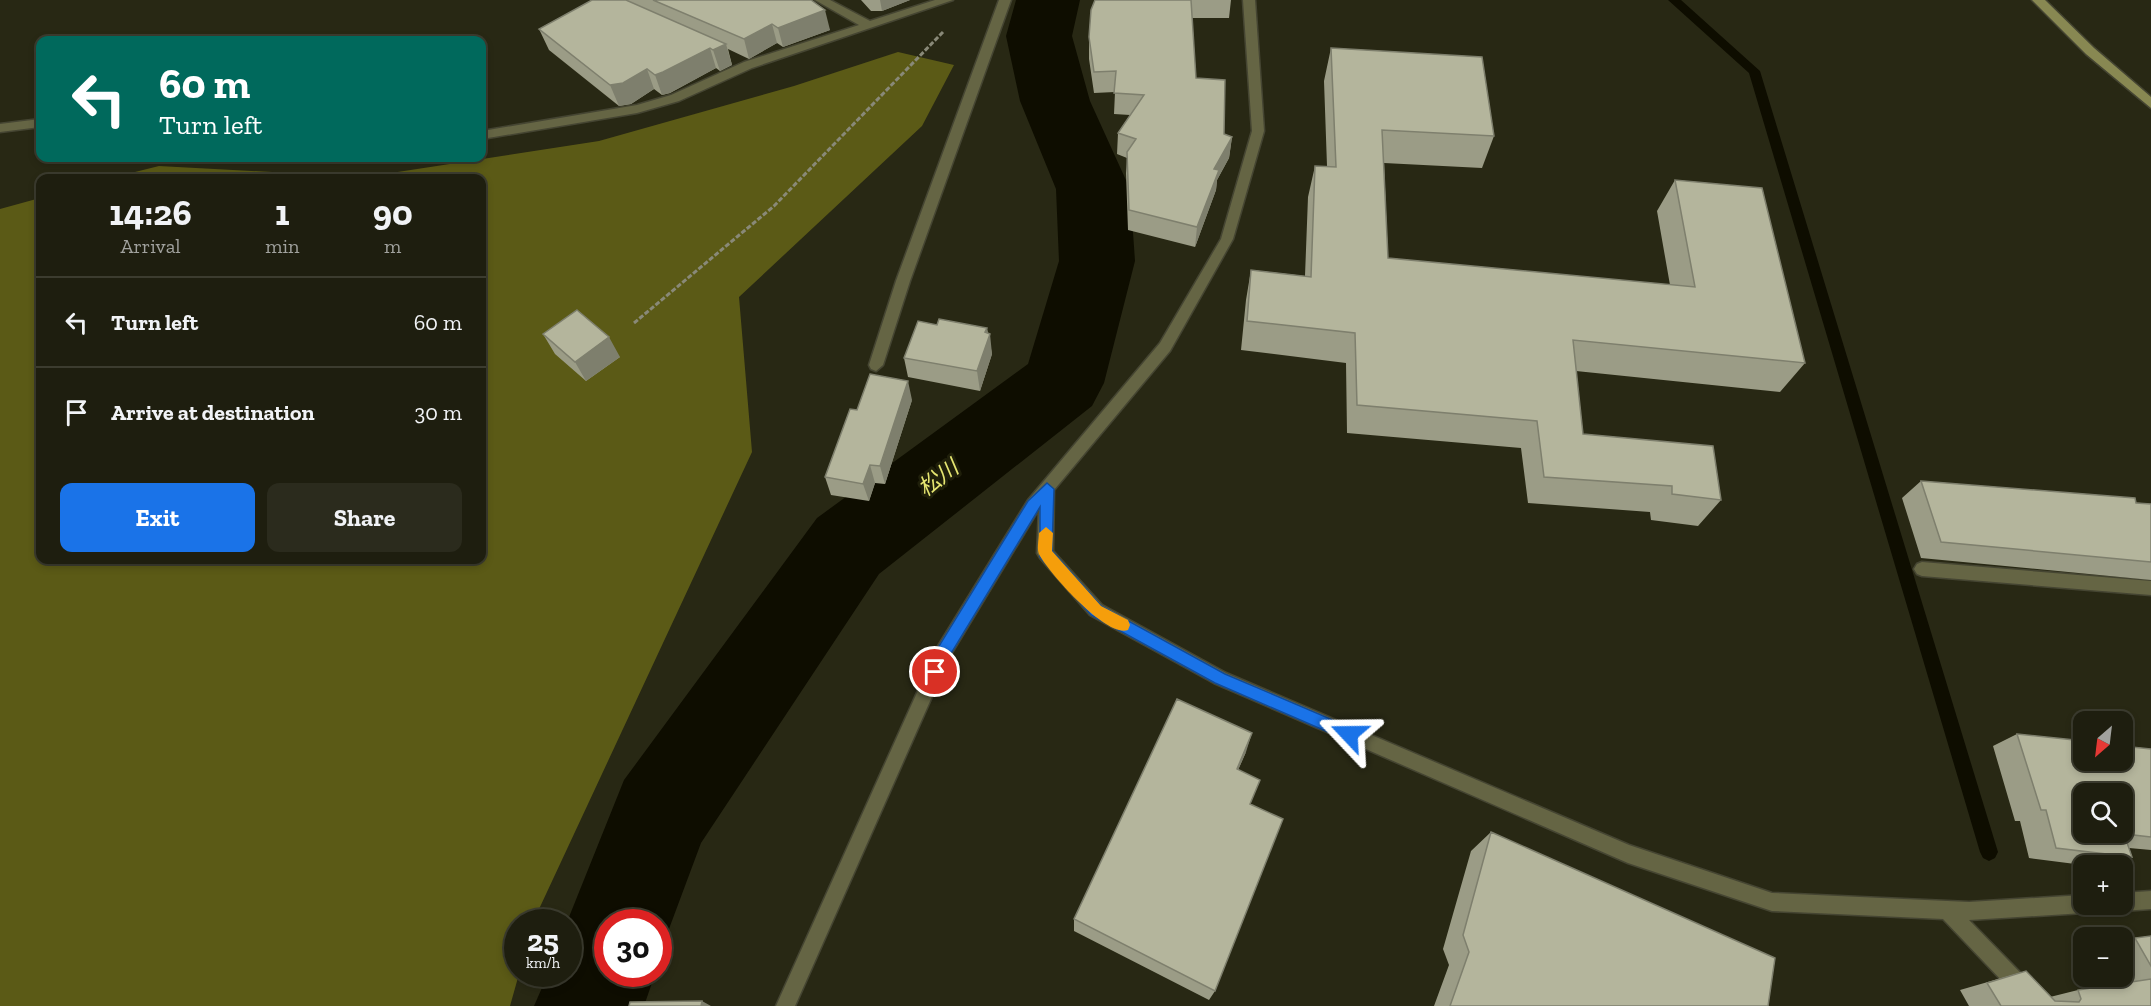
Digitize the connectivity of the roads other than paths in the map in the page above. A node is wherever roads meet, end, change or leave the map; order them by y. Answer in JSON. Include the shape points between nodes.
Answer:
{"nodes":[{"id":1,"x":821,"y":0,"type":"edge"},
{"id":2,"x":947,"y":0,"type":"edge"},
{"id":3,"x":1005,"y":0,"type":"edge"},
{"id":4,"x":1249,"y":0,"type":"edge"},
{"id":5,"x":2038,"y":0,"type":"edge"},
{"id":6,"x":867,"y":24,"type":"junction"},
{"id":7,"x":2151,"y":104,"type":"edge"},
{"id":8,"x":36,"y":124,"type":"edge"},
{"id":9,"x":0,"y":128,"type":"edge"},
{"id":10,"x":486,"y":134,"type":"edge"},
{"id":11,"x":876,"y":365,"type":"dead end"},
{"id":12,"x":1047,"y":489,"type":"junction"},
{"id":13,"x":1922,"y":569,"type":"dead end"},
{"id":14,"x":2151,"y":588,"type":"edge"},
{"id":15,"x":2151,"y":900,"type":"edge"},
{"id":16,"x":2133,"y":901,"type":"edge"},
{"id":17,"x":2073,"y":904,"type":"edge"},
{"id":18,"x":1947,"y":910,"type":"junction"},
{"id":19,"x":785,"y":1006,"type":"edge"},
{"id":20,"x":2039,"y":1006,"type":"edge"}],
"edges":[{"from":1,"to":6,"type":"street"},
{"from":2,"to":6,"type":"street"},
{"from":3,"to":11,"type":"street"},
{"from":4,"to":12,"type":"street","via":[[1258,131],[1227,239],[1165,347]]},
{"from":5,"to":7,"type":"main road"},
{"from":6,"to":10,"type":"street","via":[[743,62],[675,98],[637,109]]},
{"from":8,"to":9,"type":"street"},
{"from":12,"to":18,"type":"street","via":[[1045,553],[1096,610],[1220,678],[1628,854],[1772,902]]},
{"from":12,"to":19,"type":"street","via":[[1033,505],[944,651]]},
{"from":13,"to":14,"type":"street"},
{"from":15,"to":16,"type":"street"},
{"from":17,"to":18,"type":"street"},
{"from":18,"to":20,"type":"street"}]}
